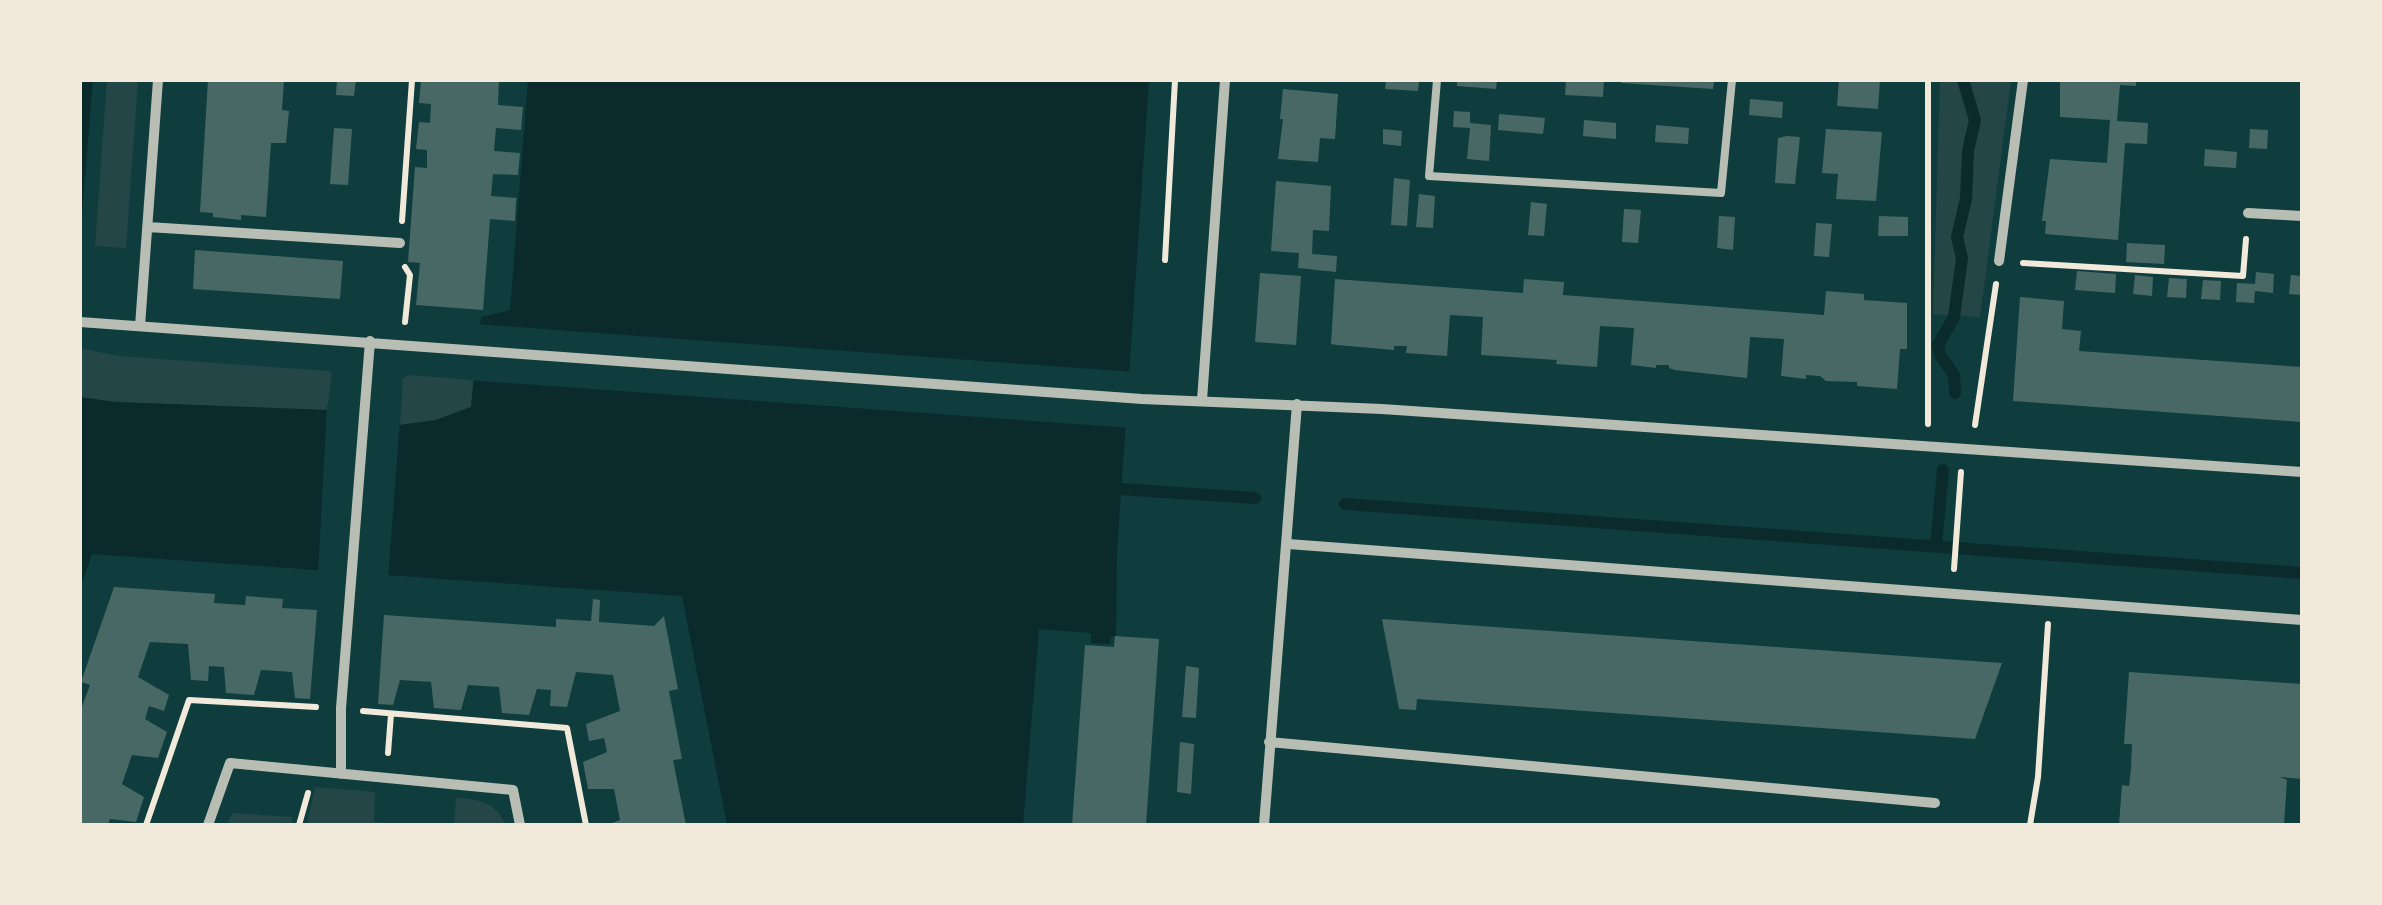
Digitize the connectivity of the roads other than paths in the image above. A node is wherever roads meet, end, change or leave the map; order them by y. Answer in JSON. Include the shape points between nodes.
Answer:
{"nodes":[{"id":1,"x":158,"y":80,"type":"edge"},
{"id":2,"x":1224,"y":80,"type":"edge"},
{"id":3,"x":1437,"y":80,"type":"edge"},
{"id":4,"x":1732,"y":80,"type":"edge"},
{"id":5,"x":2023,"y":80,"type":"edge"},
{"id":6,"x":2248,"y":212,"type":"road end"},
{"id":7,"x":2302,"y":216,"type":"edge"},
{"id":8,"x":148,"y":227,"type":"junction"},
{"id":9,"x":400,"y":244,"type":"road end"},
{"id":10,"x":1999,"y":262,"type":"road end"},
{"id":11,"x":81,"y":322,"type":"edge"},
{"id":12,"x":140,"y":326,"type":"junction"},
{"id":13,"x":370,"y":341,"type":"junction"},
{"id":14,"x":1202,"y":400,"type":"junction"},
{"id":15,"x":1297,"y":404,"type":"junction"},
{"id":16,"x":2302,"y":472,"type":"edge"},
{"id":17,"x":1288,"y":544,"type":"junction"},
{"id":18,"x":2302,"y":620,"type":"edge"},
{"id":19,"x":1269,"y":742,"type":"junction"},
{"id":20,"x":342,"y":774,"type":"junction"},
{"id":21,"x":1935,"y":803,"type":"dead end"},
{"id":22,"x":208,"y":825,"type":"edge"},
{"id":23,"x":520,"y":825,"type":"edge"},
{"id":24,"x":1264,"y":825,"type":"edge"}],
"edges":[{"from":1,"to":8,"type":"street"},
{"from":2,"to":14,"type":"street"},
{"from":3,"to":4,"type":"lane","via":[[1429,176],[1720,193]]},
{"from":5,"to":10,"type":"street"},
{"from":6,"to":7,"type":"street"},
{"from":8,"to":9,"type":"street"},
{"from":8,"to":12,"type":"street"},
{"from":11,"to":12,"type":"street"},
{"from":12,"to":13,"type":"street"},
{"from":13,"to":14,"type":"street"},
{"from":13,"to":20,"type":"street"},
{"from":14,"to":15,"type":"street"},
{"from":15,"to":16,"type":"street"},
{"from":15,"to":17,"type":"street"},
{"from":17,"to":18,"type":"street"},
{"from":17,"to":19,"type":"street"},
{"from":19,"to":21,"type":"street"},
{"from":19,"to":24,"type":"street"},
{"from":20,"to":22,"type":"street","via":[[230,764]]},
{"from":20,"to":23,"type":"street","via":[[513,790]]}]}
